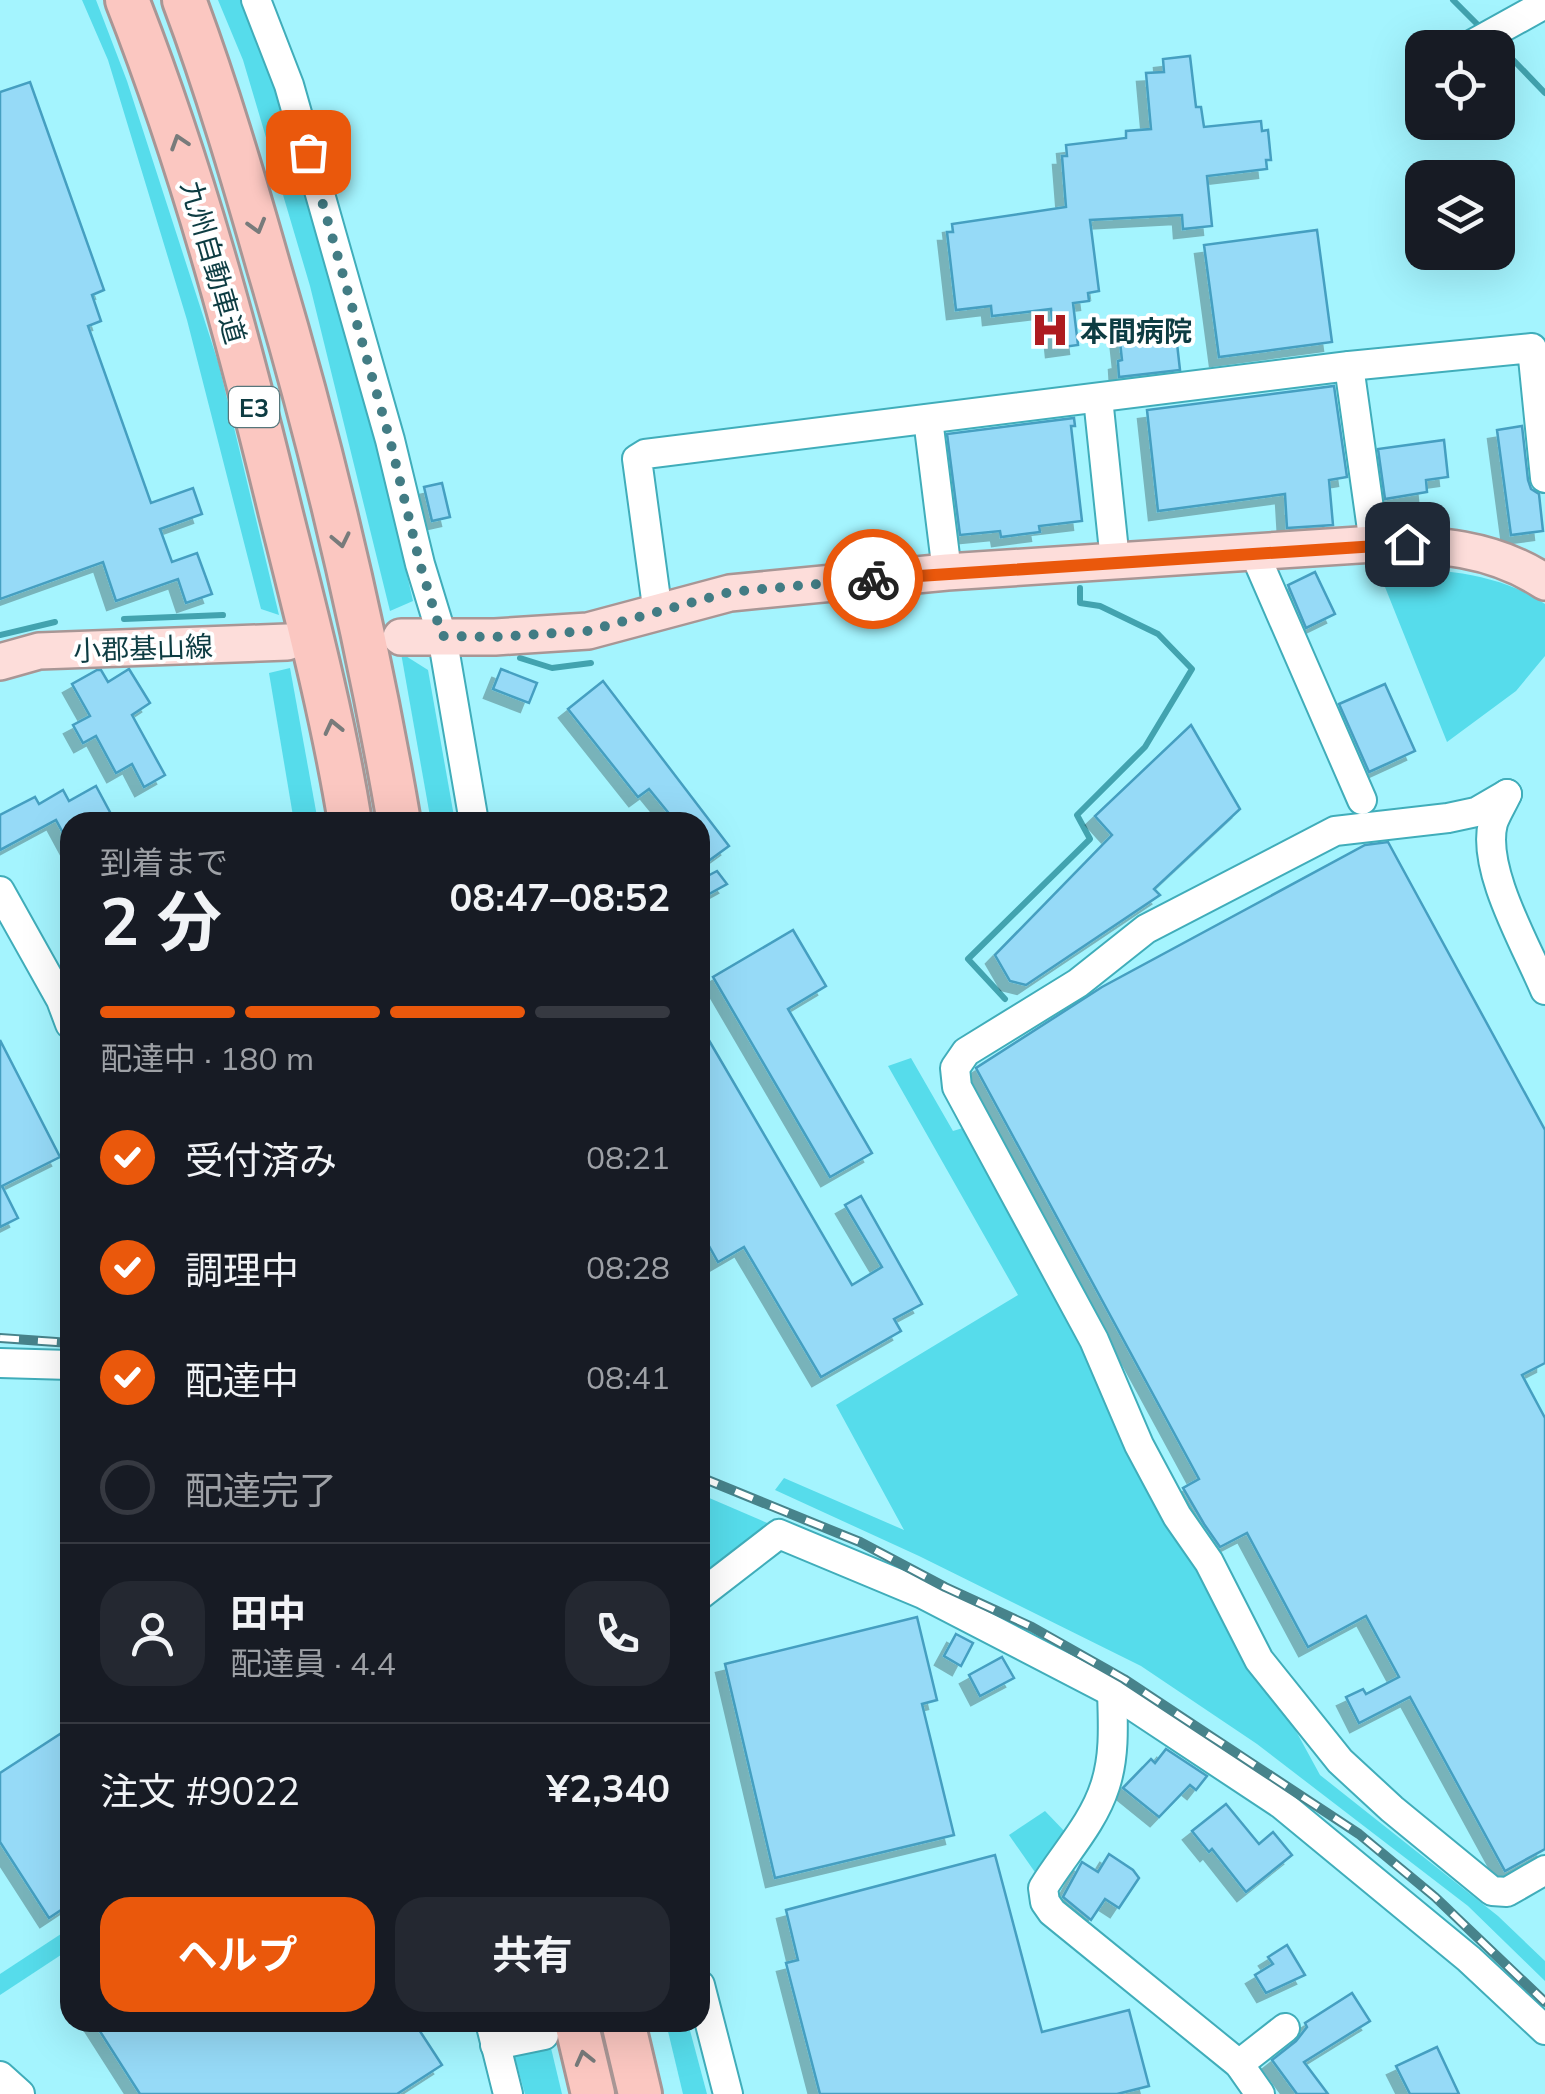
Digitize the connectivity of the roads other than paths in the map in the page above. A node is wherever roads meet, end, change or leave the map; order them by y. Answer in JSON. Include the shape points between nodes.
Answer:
{"nodes":[{"id":1,"x":127,"y":0,"type":"edge"},
{"id":2,"x":184,"y":0,"type":"edge"},
{"id":3,"x":256,"y":0,"type":"edge"},
{"id":4,"x":1545,"y":4,"type":"edge"},
{"id":5,"x":1498,"y":30,"type":"edge"},
{"id":6,"x":1349,"y":366,"type":"junction"},
{"id":7,"x":1098,"y":398,"type":"junction"},
{"id":8,"x":928,"y":419,"type":"junction"},
{"id":9,"x":1545,"y":478,"type":"edge"},
{"id":10,"x":1374,"y":544,"type":"junction"},
{"id":11,"x":1254,"y":552,"type":"junction"},
{"id":12,"x":1115,"y":561,"type":"junction"},
{"id":13,"x":1540,"y":570,"type":"edge"},
{"id":14,"x":947,"y":572,"type":"junction"},
{"id":15,"x":658,"y":614,"type":"junction"},
{"id":16,"x":442,"y":636,"type":"junction"},
{"id":17,"x":401,"y":637,"type":"dead end"},
{"id":18,"x":287,"y":642,"type":"dead end"},
{"id":19,"x":0,"y":662,"type":"edge"},
{"id":20,"x":1362,"y":800,"type":"dead end"},
{"id":21,"x":348,"y":812,"type":"edge"},
{"id":22,"x":397,"y":812,"type":"edge"},
{"id":23,"x":472,"y":812,"type":"edge"},
{"id":24,"x":0,"y":890,"type":"edge"},
{"id":25,"x":1545,"y":990,"type":"edge"},
{"id":26,"x":60,"y":998,"type":"edge"},
{"id":27,"x":0,"y":1362,"type":"edge"},
{"id":28,"x":60,"y":1365,"type":"edge"},
{"id":29,"x":710,"y":1587,"type":"edge"},
{"id":30,"x":1112,"y":1692,"type":"junction"},
{"id":31,"x":1545,"y":1870,"type":"edge"},
{"id":32,"x":1286,"y":2028,"type":"dead end"},
{"id":33,"x":710,"y":2029,"type":"edge"},
{"id":34,"x":1545,"y":2030,"type":"edge"},
{"id":35,"x":520,"y":2032,"type":"edge"},
{"id":36,"x":562,"y":2032,"type":"edge"},
{"id":37,"x":625,"y":2032,"type":"edge"},
{"id":38,"x":493,"y":2034,"type":"edge"},
{"id":39,"x":1239,"y":2064,"type":"junction"},
{"id":40,"x":0,"y":2076,"type":"edge"},
{"id":41,"x":20,"y":2094,"type":"edge"},
{"id":42,"x":508,"y":2094,"type":"edge"},
{"id":43,"x":593,"y":2094,"type":"edge"},
{"id":44,"x":640,"y":2094,"type":"edge"},
{"id":45,"x":728,"y":2094,"type":"edge"},
{"id":46,"x":1260,"y":2094,"type":"edge"}],
"edges":[{"from":21,"to":1,"type":"highway","name":"九州自動車道","number":"E3","one_way":true,"via":[[336,737],[214,250]]},
{"from":2,"to":22,"type":"highway","name":"九州自動車道","number":"E3","one_way":true,"via":[[215,80],[317,430]]},
{"from":3,"to":16,"type":"street","via":[[289,85]]},
{"from":4,"to":5,"type":"street"},
{"from":6,"to":7,"type":"street"},
{"from":6,"to":9,"type":"street","via":[[1532,348]]},
{"from":6,"to":10,"type":"street"},
{"from":7,"to":8,"type":"street"},
{"from":7,"to":12,"type":"street"},
{"from":8,"to":14,"type":"street"},
{"from":8,"to":15,"type":"street","via":[[637,459]]},
{"from":10,"to":11,"type":"main road"},
{"from":10,"to":13,"type":"main road","via":[[1440,544]]},
{"from":11,"to":12,"type":"main road"},
{"from":11,"to":20,"type":"street"},
{"from":12,"to":14,"type":"main road"},
{"from":14,"to":15,"type":"main road","via":[[730,592]]},
{"from":15,"to":16,"type":"main road","via":[[588,631]]},
{"from":16,"to":17,"type":"main road"},
{"from":16,"to":23,"type":"street"},
{"from":18,"to":19,"type":"main road","name":"小郡基山線","via":[[39,652]]},
{"from":24,"to":26,"type":"street"},
{"from":25,"to":31,"type":"street","via":[[1492,850],[1493,823],[1507,794],[1476,812],[1336,832],[1250,873],[1146,929],[1078,983],[966,1052],[955,1068],[956,1087],[1094,1340],[1139,1446],[1259,1660],[1340,1761],[1492,1891],[1507,1892]]},
{"from":27,"to":28,"type":"street"},
{"from":29,"to":30,"type":"street","via":[[778,1534],[922,1594]]},
{"from":30,"to":34,"type":"street","via":[[1281,1804]]},
{"from":30,"to":39,"type":"street","via":[[1105,1788],[1043,1888],[1045,1902]]},
{"from":32,"to":39,"type":"street"},
{"from":33,"to":45,"type":"street"},
{"from":35,"to":38,"type":"street"},
{"from":43,"to":36,"type":"highway","one_way":true},
{"from":37,"to":44,"type":"highway"},
{"from":38,"to":42,"type":"street"},
{"from":39,"to":46,"type":"street"},
{"from":40,"to":41,"type":"street"}]}
